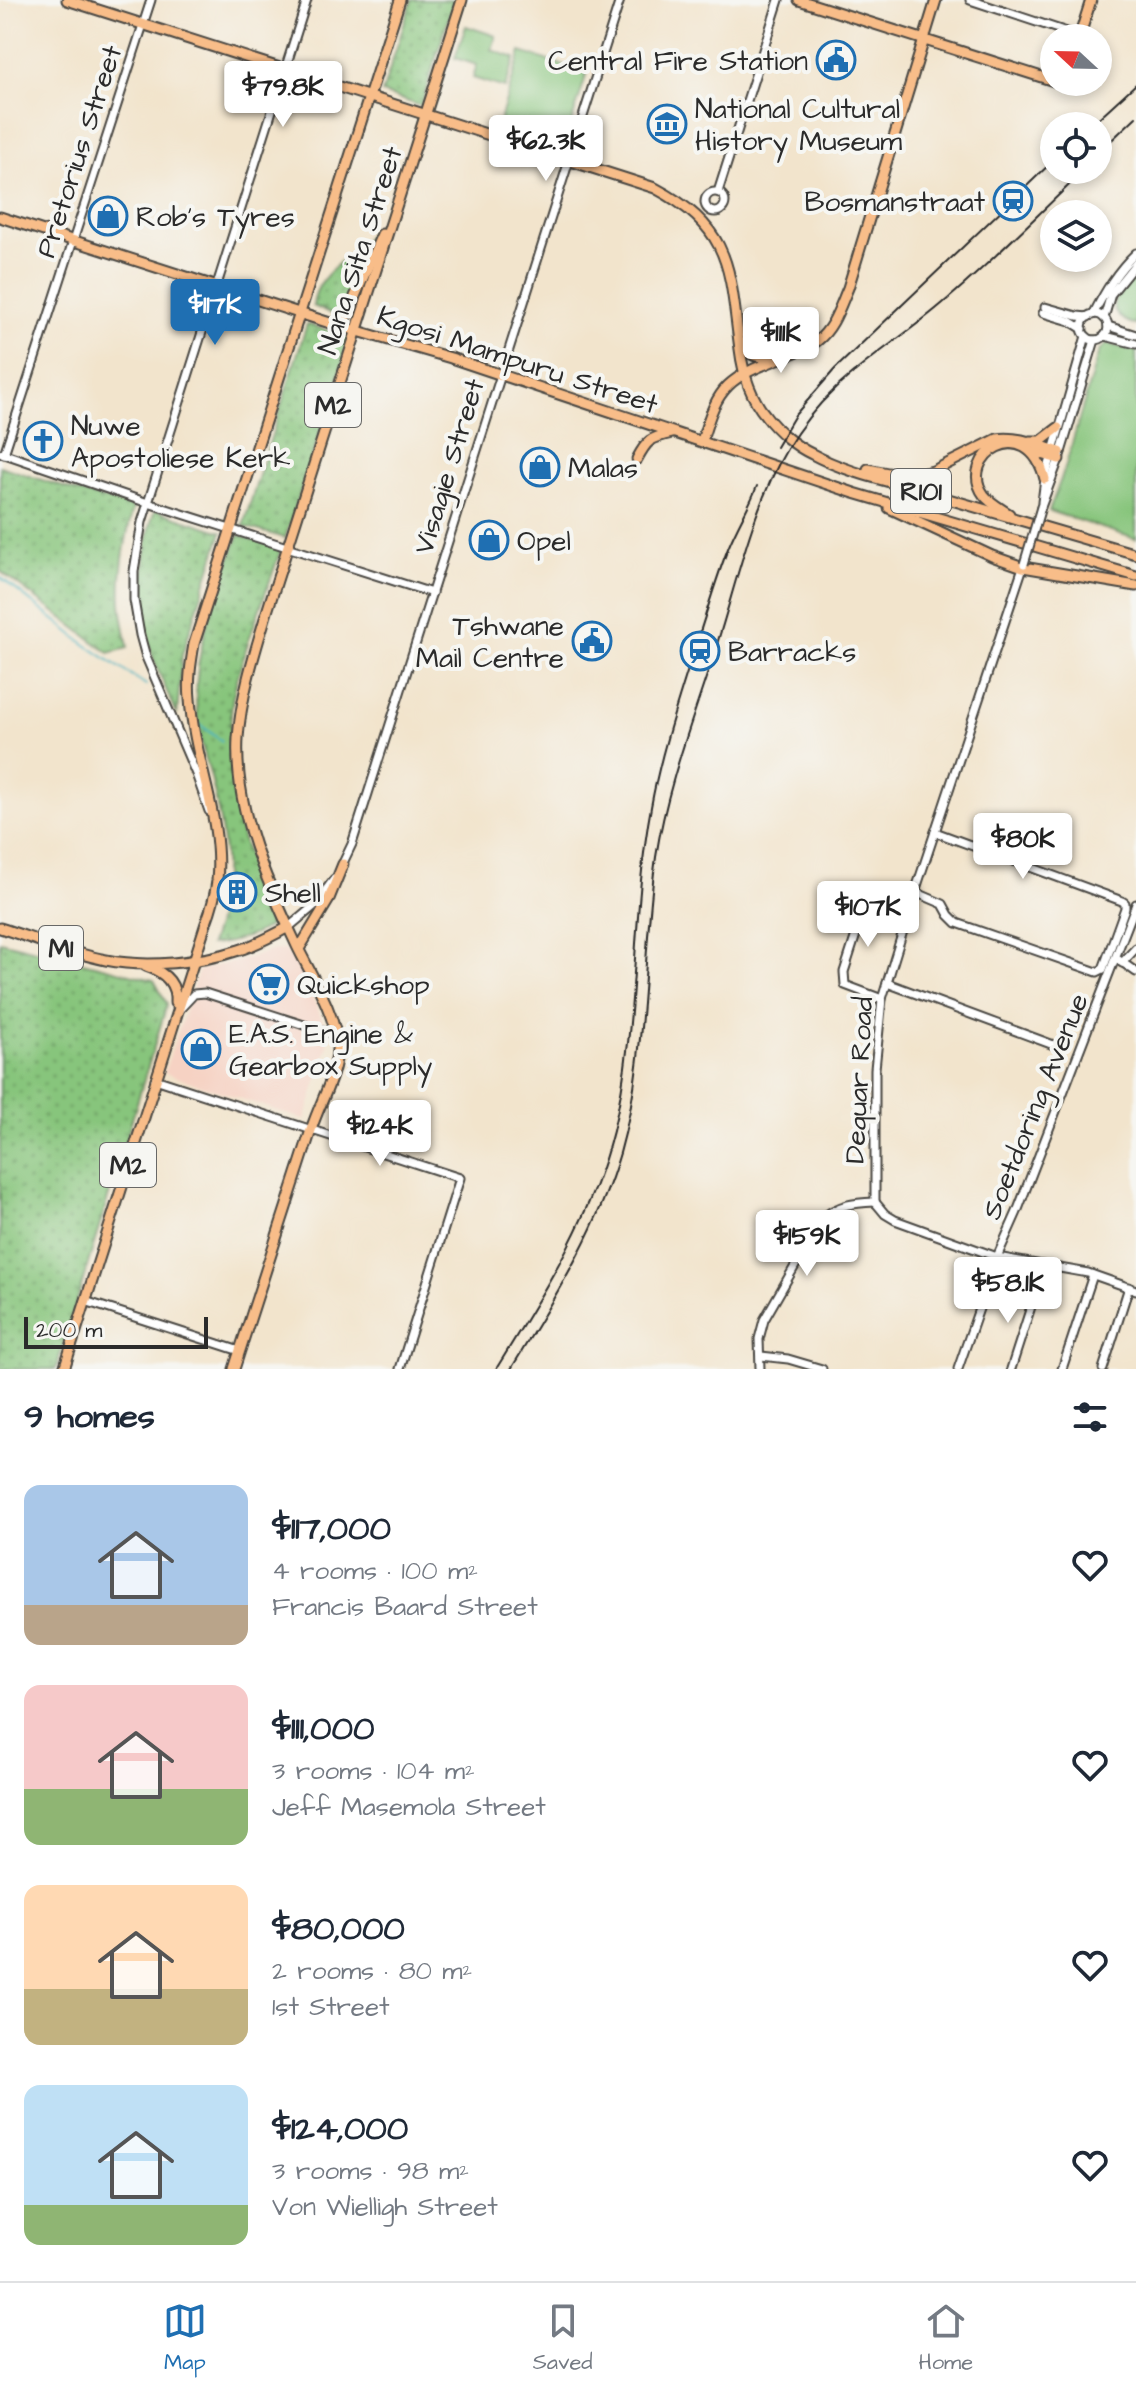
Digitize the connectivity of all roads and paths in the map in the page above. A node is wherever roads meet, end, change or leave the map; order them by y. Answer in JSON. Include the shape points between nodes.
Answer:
{"nodes":[{"id":1,"x":67,"y":0,"type":"edge"},
{"id":2,"x":151,"y":0,"type":"edge"},
{"id":3,"x":307,"y":0,"type":"edge"},
{"id":4,"x":400,"y":0,"type":"edge"},
{"id":5,"x":462,"y":0,"type":"edge"},
{"id":6,"x":620,"y":0,"type":"edge"},
{"id":7,"x":779,"y":0,"type":"edge"},
{"id":8,"x":799,"y":0,"type":"edge"},
{"id":9,"x":936,"y":0,"type":"edge"},
{"id":10,"x":970,"y":0,"type":"edge"},
{"id":11,"x":1091,"y":0,"type":"edge"},
{"id":12,"x":143,"y":24,"type":"junction"},
{"id":13,"x":1041,"y":24,"type":"edge"},
{"id":14,"x":1083,"y":24,"type":"edge"},
{"id":15,"x":923,"y":40,"type":"junction"},
{"id":16,"x":286,"y":68,"type":"junction"},
{"id":17,"x":1040,"y":76,"type":"edge"},
{"id":18,"x":370,"y":96,"type":"junction"},
{"id":19,"x":425,"y":115,"type":"junction"},
{"id":20,"x":570,"y":160,"type":"junction"},
{"id":21,"x":718,"y":192,"type":"dead end"},
{"id":22,"x":396,"y":206,"type":"junction"},
{"id":23,"x":0,"y":217,"type":"edge"},
{"id":24,"x":72,"y":240,"type":"junction"},
{"id":25,"x":1136,"y":253,"type":"edge"},
{"id":26,"x":1136,"y":263,"type":"edge"},
{"id":27,"x":218,"y":286,"type":"junction"},
{"id":28,"x":299,"y":313,"type":"junction"},
{"id":29,"x":1091,"y":316,"type":"junction"},
{"id":30,"x":1106,"y":322,"type":"junction"},
{"id":31,"x":330,"y":323,"type":"junction"},
{"id":32,"x":357,"y":330,"type":"junction"},
{"id":33,"x":1084,"y":332,"type":"junction"},
{"id":34,"x":738,"y":334,"type":"junction"},
{"id":35,"x":1136,"y":335,"type":"edge"},
{"id":36,"x":1105,"y":336,"type":"junction"},
{"id":37,"x":1095,"y":340,"type":"junction"},
{"id":38,"x":1136,"y":344,"type":"edge"},
{"id":39,"x":784,"y":356,"type":"junction"},
{"id":40,"x":743,"y":373,"type":"junction"},
{"id":41,"x":500,"y":374,"type":"junction"},
{"id":42,"x":1058,"y":428,"type":"junction"},
{"id":43,"x":675,"y":433,"type":"junction"},
{"id":44,"x":702,"y":441,"type":"junction"},
{"id":45,"x":1029,"y":446,"type":"junction"},
{"id":46,"x":2,"y":453,"type":"edge"},
{"id":47,"x":1056,"y":454,"type":"junction"},
{"id":48,"x":815,"y":456,"type":"junction"},
{"id":49,"x":637,"y":459,"type":"dead end"},
{"id":50,"x":1045,"y":479,"type":"junction"},
{"id":51,"x":865,"y":496,"type":"junction"},
{"id":52,"x":148,"y":503,"type":"junction"},
{"id":53,"x":1042,"y":506,"type":"junction"},
{"id":54,"x":1031,"y":524,"type":"junction"},
{"id":55,"x":231,"y":528,"type":"junction"},
{"id":56,"x":288,"y":546,"type":"junction"},
{"id":57,"x":1136,"y":554,"type":"edge"},
{"id":58,"x":1024,"y":566,"type":"junction"},
{"id":59,"x":1136,"y":576,"type":"edge"},
{"id":60,"x":1136,"y":586,"type":"edge"},
{"id":61,"x":432,"y":593,"type":"junction"},
{"id":62,"x":215,"y":829,"type":"junction"},
{"id":63,"x":935,"y":832,"type":"junction"},
{"id":64,"x":343,"y":864,"type":"junction"},
{"id":65,"x":870,"y":891,"type":"dead end"},
{"id":66,"x":915,"y":892,"type":"junction"},
{"id":67,"x":1136,"y":904,"type":"edge"},
{"id":68,"x":1133,"y":921,"type":"edge"},
{"id":69,"x":289,"y":927,"type":"junction"},
{"id":70,"x":0,"y":928,"type":"edge"},
{"id":71,"x":1136,"y":948,"type":"edge"},
{"id":72,"x":299,"y":949,"type":"junction"},
{"id":73,"x":193,"y":960,"type":"junction"},
{"id":74,"x":1119,"y":960,"type":"junction"},
{"id":75,"x":123,"y":962,"type":"junction"},
{"id":76,"x":1136,"y":972,"type":"edge"},
{"id":77,"x":887,"y":983,"type":"junction"},
{"id":78,"x":882,"y":999,"type":"junction"},
{"id":79,"x":177,"y":1011,"type":"junction"},
{"id":80,"x":170,"y":1034,"type":"junction"},
{"id":81,"x":335,"y":1035,"type":"junction"},
{"id":82,"x":1059,"y":1047,"type":"dead end"},
{"id":83,"x":155,"y":1079,"type":"junction"},
{"id":84,"x":311,"y":1129,"type":"junction"},
{"id":85,"x":875,"y":1202,"type":"junction"},
{"id":86,"x":997,"y":1257,"type":"junction"},
{"id":87,"x":1093,"y":1275,"type":"junction"},
{"id":88,"x":1133,"y":1288,"type":"edge"},
{"id":89,"x":1036,"y":1291,"type":"dead end"},
{"id":90,"x":85,"y":1301,"type":"junction"},
{"id":91,"x":240,"y":1351,"type":"junction"},
{"id":92,"x":761,"y":1356,"type":"junction"},
{"id":93,"x":64,"y":1369,"type":"edge"},
{"id":94,"x":234,"y":1369,"type":"edge"},
{"id":95,"x":400,"y":1369,"type":"edge"},
{"id":96,"x":760,"y":1369,"type":"edge"},
{"id":97,"x":822,"y":1369,"type":"edge"},
{"id":98,"x":958,"y":1369,"type":"edge"},
{"id":99,"x":1011,"y":1369,"type":"edge"},
{"id":100,"x":1062,"y":1369,"type":"edge"},
{"id":101,"x":1103,"y":1369,"type":"edge"}],
"edges":[{"from":1,"to":12,"type":"main road","number":"R101"},
{"from":2,"to":12,"type":"street","name":"Pretorius Street"},
{"from":3,"to":16,"type":"street"},
{"from":4,"to":18,"type":"main road","name":"Nana Sita Street","number":"M2"},
{"from":5,"to":19,"type":"main road","name":"Nana Sita Street","number":"M2"},
{"from":6,"to":20,"type":"street","name":"Visagie Street"},
{"from":7,"to":21,"type":"street"},
{"from":8,"to":15,"type":"main road"},
{"from":9,"to":15,"type":"main road"},
{"from":10,"to":13,"type":"street"},
{"from":11,"to":14,"type":"main road"},
{"from":12,"to":16,"type":"main road","number":"R101"},
{"from":12,"to":24,"type":"street","name":"Pretorius Street"},
{"from":15,"to":17,"type":"main road"},
{"from":15,"to":39,"type":"main road","via":[[837,315],[819,340]]},
{"from":16,"to":18,"type":"main road","number":"R101"},
{"from":16,"to":27,"type":"street"},
{"from":18,"to":19,"type":"main road","number":"R101"},
{"from":18,"to":28,"type":"main road","name":"Nana Sita Street","number":"M2"},
{"from":19,"to":20,"type":"main road","number":"R101"},
{"from":19,"to":22,"type":"main road","name":"Nana Sita Street","number":"M2"},
{"from":20,"to":34,"type":"main road","number":"R101","via":[[655,188],[704,224],[728,265]]},
{"from":20,"to":41,"type":"street","name":"Visagie Street"},
{"from":22,"to":31,"type":"main road","via":[[347,315]]},
{"from":22,"to":32,"type":"main road","name":"Nana Sita Street","number":"M2"},
{"from":23,"to":24,"type":"main road","name":"Kgosi Mampuru Street","number":"R101"},
{"from":24,"to":27,"type":"main road","name":"Kgosi Mampuru Street","number":"R101"},
{"from":24,"to":46,"type":"street","name":"Pretorius Street"},
{"from":25,"to":29,"type":"street"},
{"from":26,"to":30,"type":"street","via":[[1111,294]]},
{"from":27,"to":28,"type":"main road","name":"Kgosi Mampuru Street","number":"R101"},
{"from":27,"to":52,"type":"street"},
{"from":28,"to":31,"type":"main road","name":"Kgosi Mampuru Street","number":"R101"},
{"from":28,"to":55,"type":"main road","name":"Nana Sita Street","number":"M2"},
{"from":29,"to":30,"type":"street"},
{"from":29,"to":33,"type":"street","via":[[1084,321]]},
{"from":29,"to":33,"type":"street","via":[[1044,310]]},
{"from":30,"to":35,"type":"street"},
{"from":30,"to":36,"type":"street"},
{"from":31,"to":32,"type":"main road","name":"Kgosi Mampuru Street","number":"R101"},
{"from":32,"to":41,"type":"main road","name":"Kgosi Mampuru Street","number":"R101"},
{"from":32,"to":56,"type":"main road","name":"Nana Sita Street","number":"M2"},
{"from":33,"to":37,"type":"street"},
{"from":33,"to":42,"type":"street"},
{"from":34,"to":39,"type":"main road","via":[[752,355]]},
{"from":34,"to":40,"type":"main road","number":"R101"},
{"from":36,"to":37,"type":"street"},
{"from":36,"to":38,"type":"street"},
{"from":37,"to":47,"type":"street"},
{"from":39,"to":40,"type":"main road"},
{"from":40,"to":44,"type":"main road","via":[[719,395]]},
{"from":40,"to":48,"type":"main road","number":"R101","via":[[765,415]]},
{"from":41,"to":43,"type":"main road","name":"Kgosi Mampuru Street","number":"R101"},
{"from":41,"to":61,"type":"street","name":"Visagie Street"},
{"from":42,"to":45,"type":"main road"},
{"from":42,"to":47,"type":"street"},
{"from":43,"to":44,"type":"main road","name":"Kgosi Mampuru Street","number":"R101"},
{"from":43,"to":49,"type":"main road","via":[[652,438]]},
{"from":44,"to":51,"type":"main road","number":"R101"},
{"from":45,"to":47,"type":"main road"},
{"from":45,"to":48,"type":"main road","via":[[1005,437],[933,471],[907,476]]},
{"from":45,"to":50,"type":"main road"},
{"from":45,"to":54,"type":"main road","via":[[994,448],[978,475],[993,504]]},
{"from":46,"to":52,"type":"street"},
{"from":47,"to":50,"type":"street"},
{"from":47,"to":53,"type":"street"},
{"from":48,"to":54,"type":"main road","number":"R101"},
{"from":50,"to":53,"type":"street"},
{"from":51,"to":58,"type":"main road"},
{"from":51,"to":59,"type":"main road","number":"R101"},
{"from":52,"to":55,"type":"street"},
{"from":52,"to":62,"type":"street","via":[[134,571],[140,635]]},
{"from":53,"to":58,"type":"street","name":"Dequar Road","bridge":true},
{"from":54,"to":57,"type":"main road","number":"R101"},
{"from":55,"to":56,"type":"street"},
{"from":55,"to":62,"type":"main road","name":"Nana Sita Street","number":"M2","via":[[194,644],[189,680]]},
{"from":56,"to":61,"type":"street"},
{"from":56,"to":69,"type":"main road","name":"Nana Sita Street","number":"M2","via":[[247,683],[238,742],[246,815]]},
{"from":58,"to":60,"type":"main road"},
{"from":58,"to":63,"type":"street","name":"Dequar Road"},
{"from":61,"to":64,"type":"street","name":"Visagie Street"},
{"from":62,"to":73,"type":"main road","name":"Nana Sita Street","number":"M2","via":[[217,883]]},
{"from":63,"to":66,"type":"street","name":"Dequar Road"},
{"from":63,"to":66,"type":"street","via":[[1122,901],[1125,908],[1103,969],[1097,972],[957,923],[943,904]]},
{"from":64,"to":69,"type":"street","name":"Visagie Street","via":[[322,897]]},
{"from":64,"to":72,"type":"main road"},
{"from":65,"to":78,"type":"street","via":[[843,982]]},
{"from":66,"to":77,"type":"street","name":"Dequar Road"},
{"from":67,"to":68,"type":"street","name":"Soetdoring Avenue"},
{"from":68,"to":74,"type":"street","name":"Soetdoring Avenue"},
{"from":69,"to":72,"type":"main road","number":"M2"},
{"from":69,"to":73,"type":"main road","number":"M1","via":[[241,950]]},
{"from":70,"to":75,"type":"main road","number":"M1"},
{"from":71,"to":74,"type":"street"},
{"from":72,"to":81,"type":"main road","number":"M2"},
{"from":73,"to":75,"type":"main road","number":"M1"},
{"from":73,"to":79,"type":"main road","number":"M2"},
{"from":74,"to":76,"type":"street"},
{"from":74,"to":86,"type":"street","name":"Soetdoring Avenue"},
{"from":75,"to":80,"type":"main road","via":[[153,968],[171,982],[176,998]]},
{"from":77,"to":78,"type":"street","name":"Dequar Road"},
{"from":77,"to":82,"type":"street"},
{"from":78,"to":85,"type":"street","name":"Dequar Road","via":[[875,1069]]},
{"from":79,"to":80,"type":"main road","number":"M2"},
{"from":79,"to":81,"type":"street","via":[[194,994],[205,993]]},
{"from":80,"to":83,"type":"main road","number":"M2"},
{"from":81,"to":84,"type":"main road","number":"M2","via":[[337,1054]]},
{"from":83,"to":84,"type":"street"},
{"from":83,"to":90,"type":"main road","number":"M2"},
{"from":84,"to":91,"type":"main road","number":"M2"},
{"from":84,"to":95,"type":"street","via":[[460,1178]]},
{"from":85,"to":86,"type":"street","via":[[895,1220]]},
{"from":85,"to":92,"type":"street","name":"Dequar Road","via":[[844,1206],[822,1219],[764,1320]]},
{"from":86,"to":87,"type":"street"},
{"from":86,"to":98,"type":"street","name":"Soetdoring Avenue"},
{"from":87,"to":88,"type":"street"},
{"from":87,"to":100,"type":"street"},
{"from":88,"to":101,"type":"street"},
{"from":89,"to":99,"type":"street"},
{"from":90,"to":91,"type":"street"},
{"from":90,"to":93,"type":"main road","number":"M2"},
{"from":91,"to":94,"type":"main road","number":"M2"},
{"from":92,"to":96,"type":"street","name":"Dequar Road"},
{"from":92,"to":97,"type":"street"}]}
